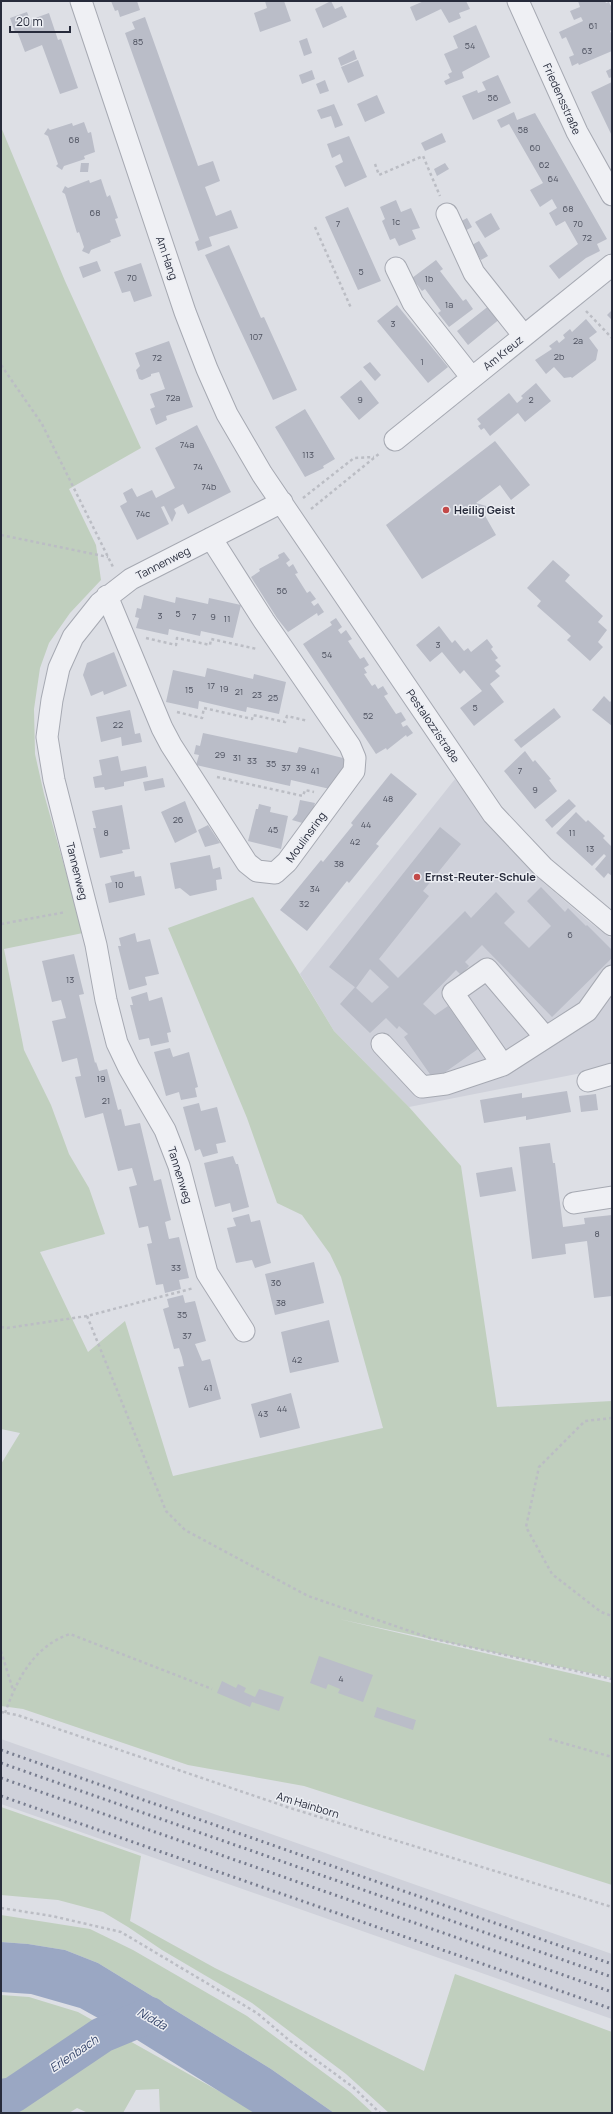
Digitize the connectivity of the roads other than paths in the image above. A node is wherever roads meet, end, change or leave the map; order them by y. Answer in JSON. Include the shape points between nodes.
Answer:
{"nodes":[{"id":1,"x":81,"y":1,"type":"edge"},
{"id":2,"x":518,"y":1,"type":"edge"},
{"id":3,"x":612,"y":194,"type":"edge"},
{"id":4,"x":447,"y":214,"type":"road end"},
{"id":5,"x":612,"y":265,"type":"edge"},
{"id":6,"x":396,"y":268,"type":"dead end"},
{"id":7,"x":524,"y":336,"type":"junction"},
{"id":8,"x":472,"y":378,"type":"junction"},
{"id":9,"x":395,"y":440,"type":"road end"},
{"id":10,"x":292,"y":500,"type":"junction"},
{"id":11,"x":211,"y":538,"type":"junction"},
{"id":12,"x":107,"y":596,"type":"junction"},
{"id":13,"x":612,"y":925,"type":"edge"},
{"id":14,"x":612,"y":976,"type":"edge"},
{"id":15,"x":545,"y":1037,"type":"junction"},
{"id":16,"x":382,"y":1044,"type":"dead end"},
{"id":17,"x":503,"y":1065,"type":"junction"},
{"id":18,"x":612,"y":1074,"type":"edge"},
{"id":19,"x":588,"y":1081,"type":"dead end"},
{"id":20,"x":612,"y":1197,"type":"edge"},
{"id":21,"x":574,"y":1203,"type":"dead end"},
{"id":22,"x":244,"y":1331,"type":"dead end"}],
"edges":[{"from":1,"to":10,"type":"street","name":"Am Hang","via":[[207,369],[243,443]]},
{"from":2,"to":3,"type":"street","name":"Friedensstraße","via":[[577,132]]},
{"from":4,"to":7,"type":"street","via":[[474,274]]},
{"from":5,"to":7,"type":"street","name":"Am Kreuz"},
{"from":6,"to":8,"type":"street","via":[[413,303]]},
{"from":7,"to":8,"type":"street","name":"Am Kreuz"},
{"from":8,"to":9,"type":"street","name":"Am Kreuz"},
{"from":10,"to":11,"type":"street","name":"Tannenweg"},
{"from":10,"to":13,"type":"street","name":"Pestalozzistraße","via":[[493,814],[543,867]]},
{"from":11,"to":12,"type":"street","name":"Tannenweg","via":[[131,579]]},
{"from":11,"to":12,"type":"street","name":"Moulinsring","via":[[264,621],[350,746],[355,758],[354,771],[285,865],[275,873],[263,873],[252,868],[187,770],[162,728]]},
{"from":12,"to":22,"type":"street","name":"Tannenweg","via":[[73,637],[62,661],[52,700],[48,737],[54,780],[101,967],[117,1043],[165,1130],[179,1166],[207,1274]]},
{"from":14,"to":15,"type":"street","via":[[586,1011]]},
{"from":15,"to":17,"type":"street"},
{"from":15,"to":17,"type":"street","via":[[487,969],[453,993]]},
{"from":16,"to":17,"type":"street","via":[[422,1087],[446,1084]]},
{"from":18,"to":19,"type":"street"},
{"from":20,"to":21,"type":"street"}]}
